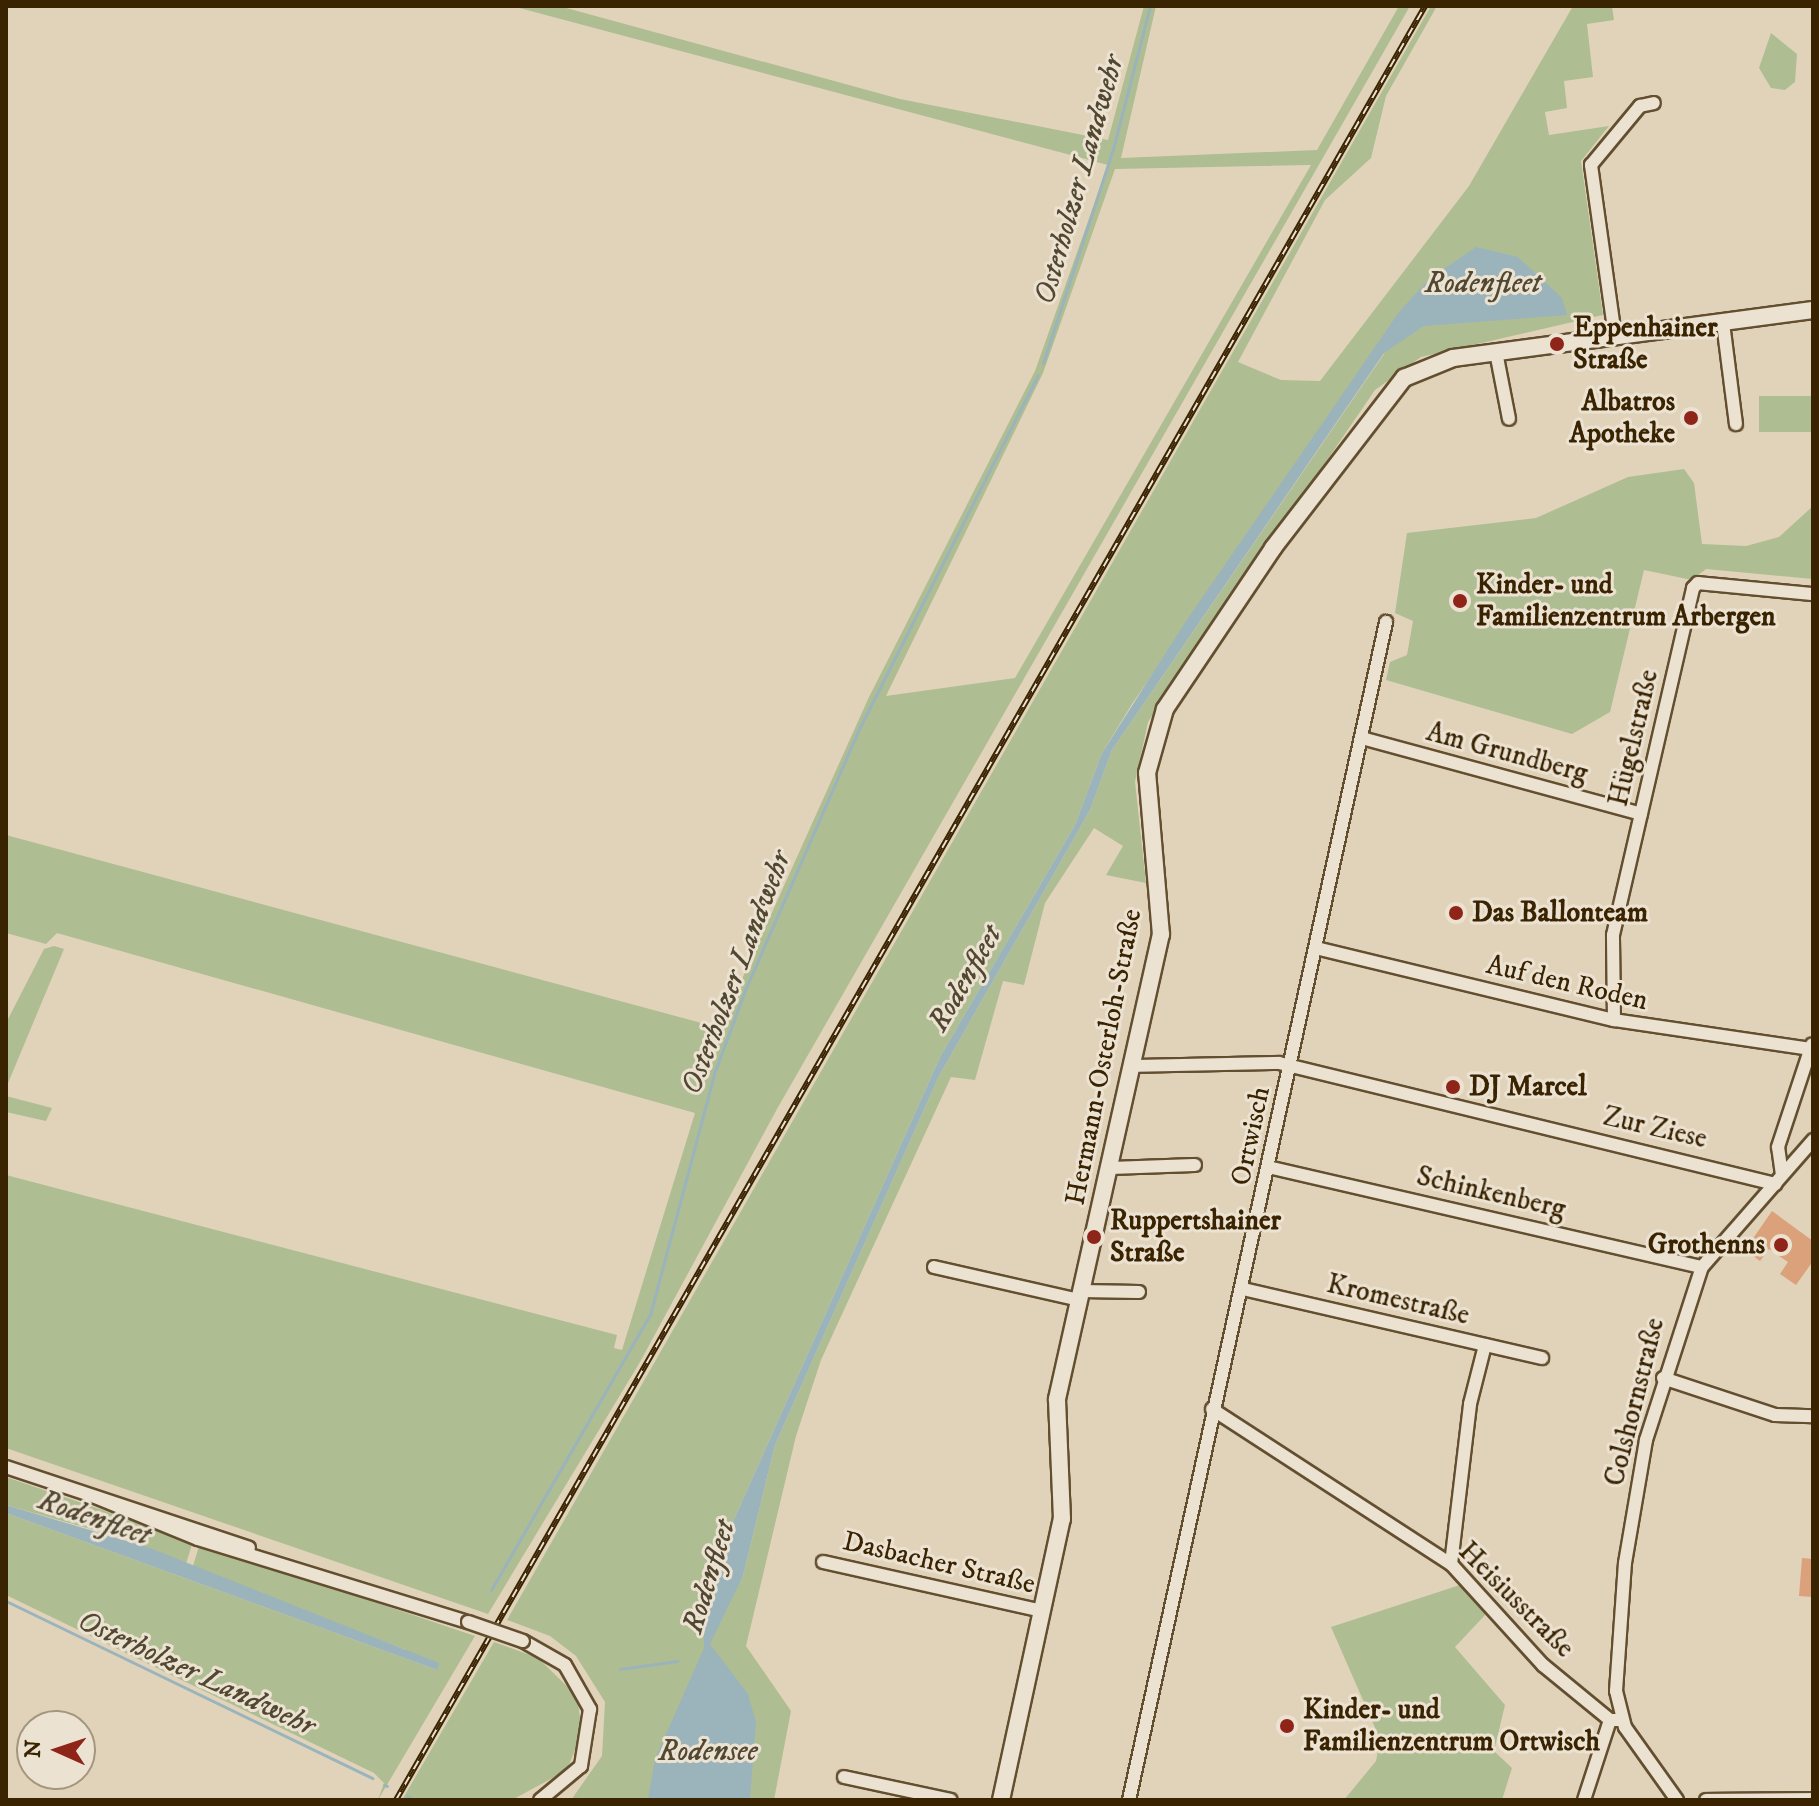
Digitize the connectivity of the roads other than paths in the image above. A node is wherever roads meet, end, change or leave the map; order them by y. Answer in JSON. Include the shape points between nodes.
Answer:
{"nodes":[{"id":1,"x":1654,"y":103,"type":"dead end"},
{"id":2,"x":1813,"y":310,"type":"edge"},
{"id":3,"x":1723,"y":323,"type":"junction"},
{"id":4,"x":1615,"y":336,"type":"junction"},
{"id":5,"x":1496,"y":352,"type":"junction"},
{"id":6,"x":1509,"y":419,"type":"dead end"},
{"id":7,"x":1736,"y":424,"type":"dead end"},
{"id":8,"x":1813,"y":594,"type":"edge"},
{"id":9,"x":1386,"y":622,"type":"dead end"},
{"id":10,"x":1362,"y":738,"type":"junction"},
{"id":11,"x":1641,"y":814,"type":"junction"},
{"id":12,"x":1316,"y":948,"type":"junction"},
{"id":13,"x":1614,"y":1020,"type":"junction"},
{"id":14,"x":1812,"y":1046,"type":"edge"},
{"id":15,"x":1131,"y":1066,"type":"junction"},
{"id":16,"x":1290,"y":1066,"type":"junction"},
{"id":17,"x":1813,"y":1140,"type":"edge"},
{"id":18,"x":1195,"y":1165,"type":"dead end"},
{"id":19,"x":1268,"y":1167,"type":"junction"},
{"id":20,"x":1110,"y":1168,"type":"junction"},
{"id":21,"x":1778,"y":1180,"type":"junction"},
{"id":22,"x":934,"y":1267,"type":"dead end"},
{"id":23,"x":1702,"y":1267,"type":"junction"},
{"id":24,"x":1243,"y":1289,"type":"junction"},
{"id":25,"x":1139,"y":1292,"type":"dead end"},
{"id":26,"x":1080,"y":1296,"type":"junction"},
{"id":27,"x":1485,"y":1345,"type":"junction"},
{"id":28,"x":1542,"y":1358,"type":"dead end"},
{"id":29,"x":1663,"y":1378,"type":"junction"},
{"id":30,"x":1212,"y":1409,"type":"junction"},
{"id":31,"x":1813,"y":1416,"type":"edge"},
{"id":32,"x":6,"y":1467,"type":"edge"},
{"id":33,"x":823,"y":1562,"type":"dead end"},
{"id":34,"x":1451,"y":1564,"type":"junction"},
{"id":35,"x":1043,"y":1611,"type":"junction"},
{"id":36,"x":1615,"y":1720,"type":"junction"},
{"id":37,"x":844,"y":1777,"type":"dead end"},
{"id":38,"x":1813,"y":1799,"type":"edge"},
{"id":39,"x":540,"y":1800,"type":"edge"},
{"id":40,"x":951,"y":1800,"type":"edge"},
{"id":41,"x":1001,"y":1800,"type":"edge"},
{"id":42,"x":1129,"y":1800,"type":"edge"},
{"id":43,"x":1584,"y":1800,"type":"edge"},
{"id":44,"x":1677,"y":1800,"type":"edge"},
{"id":45,"x":1706,"y":1800,"type":"edge"}],
"edges":[{"from":1,"to":4,"type":"street","via":[[1640,106],[1591,165]]},
{"from":2,"to":3,"type":"street","name":"Hermann-Osterloh-Straße"},
{"from":3,"to":4,"type":"street","name":"Hermann-Osterloh-Straße"},
{"from":3,"to":7,"type":"street"},
{"from":4,"to":5,"type":"street","name":"Hermann-Osterloh-Straße"},
{"from":5,"to":6,"type":"street"},
{"from":5,"to":15,"type":"street","name":"Hermann-Osterloh-Straße","via":[[1441,361],[1392,387],[1165,709],[1147,773],[1162,921]]},
{"from":8,"to":11,"type":"street","name":"Hügelstraße","via":[[1698,583],[1693,588]]},
{"from":9,"to":10,"type":"street","name":"Ortwisch"},
{"from":10,"to":11,"type":"street","name":"Am Grundberg"},
{"from":10,"to":12,"type":"street","name":"Ortwisch"},
{"from":11,"to":13,"type":"street","name":"Hügelstraße","via":[[1613,935]]},
{"from":12,"to":13,"type":"street","name":"Auf den Roden"},
{"from":12,"to":16,"type":"street","name":"Ortwisch"},
{"from":13,"to":14,"type":"street","name":"Auf den Roden"},
{"from":14,"to":21,"type":"street","via":[[1778,1147]]},
{"from":15,"to":16,"type":"street","name":"Zur Ziese"},
{"from":15,"to":20,"type":"street","name":"Hermann-Osterloh-Straße"},
{"from":16,"to":19,"type":"street","name":"Ortwisch"},
{"from":16,"to":21,"type":"street","name":"Zur Ziese"},
{"from":17,"to":21,"type":"street","name":"Colshornstraße"},
{"from":18,"to":20,"type":"street"},
{"from":19,"to":23,"type":"street","name":"Schinkenberg"},
{"from":19,"to":24,"type":"street","name":"Ortwisch"},
{"from":20,"to":26,"type":"street","name":"Hermann-Osterloh-Straße"},
{"from":21,"to":23,"type":"street","name":"Colshornstraße"},
{"from":22,"to":26,"type":"street"},
{"from":23,"to":29,"type":"street","name":"Colshornstraße"},
{"from":24,"to":27,"type":"street","name":"Kromestraße"},
{"from":24,"to":30,"type":"street","name":"Ortwisch"},
{"from":25,"to":26,"type":"street"},
{"from":26,"to":35,"type":"street","name":"Hermann-Osterloh-Straße","via":[[1053,1421],[1062,1519]]},
{"from":27,"to":28,"type":"street","name":"Kromestraße"},
{"from":27,"to":34,"type":"street","via":[[1470,1404]]},
{"from":29,"to":31,"type":"street","via":[[1775,1415]]},
{"from":29,"to":36,"type":"street","name":"Colshornstraße","via":[[1627,1551]]},
{"from":30,"to":34,"type":"street","name":"Heisiusstraße"},
{"from":30,"to":42,"type":"street","name":"Ortwisch"},
{"from":32,"to":39,"type":"street","bridge":true,"via":[[198,1539],[259,1553],[523,1641],[565,1665],[590,1709],[581,1766]]},
{"from":33,"to":35,"type":"street","name":"Dasbacher Straße"},
{"from":34,"to":36,"type":"street","name":"Heisiusstraße","via":[[1543,1665]]},
{"from":35,"to":41,"type":"street","name":"Hermann-Osterloh-Straße"},
{"from":36,"to":43,"type":"street","name":"Colshornstraße"},
{"from":36,"to":44,"type":"street","name":"Heisiusstraße"},
{"from":37,"to":40,"type":"street"},
{"from":38,"to":45,"type":"street"}]}
